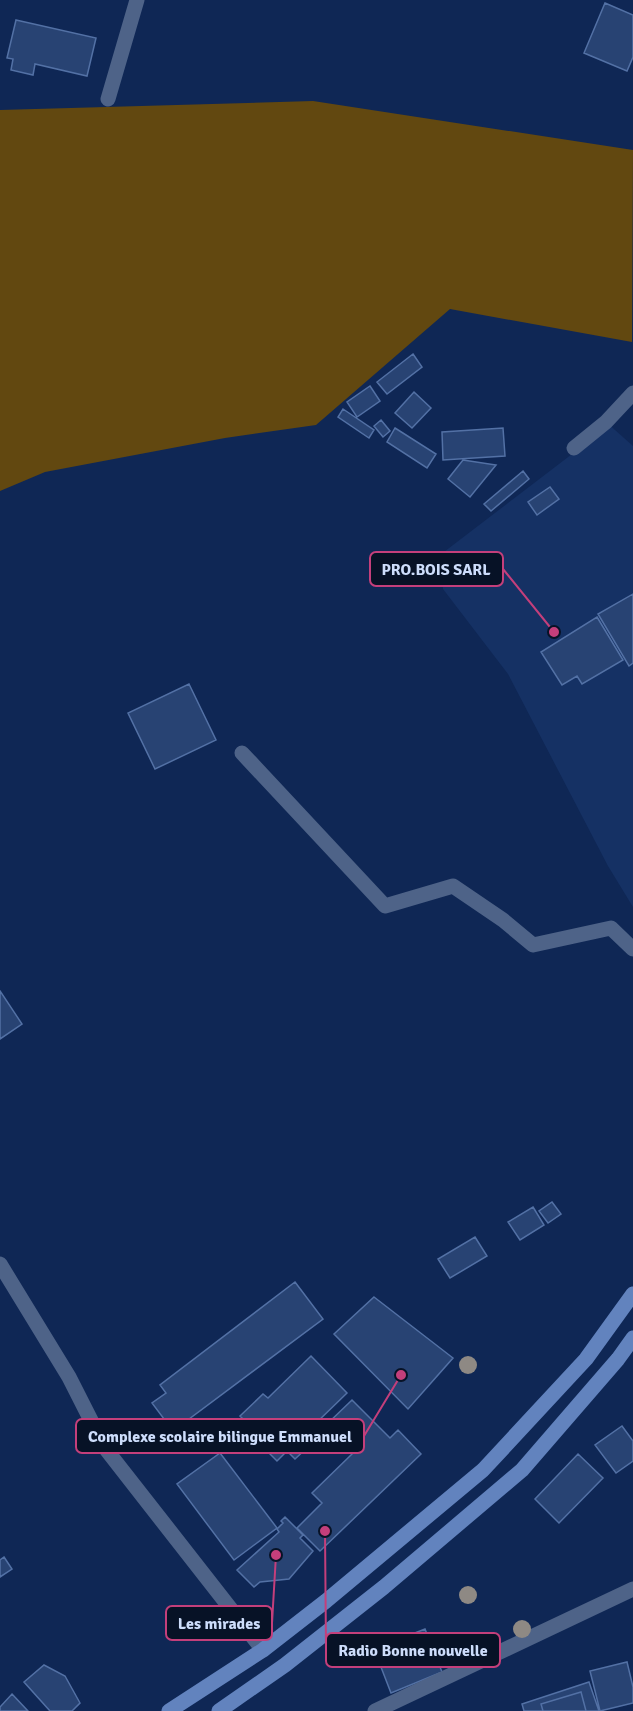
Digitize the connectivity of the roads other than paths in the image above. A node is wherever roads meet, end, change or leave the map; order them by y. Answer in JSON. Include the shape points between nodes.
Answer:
{"nodes":[{"id":1,"x":137,"y":0,"type":"edge"},
{"id":2,"x":108,"y":99,"type":"dead end"},
{"id":3,"x":633,"y":393,"type":"edge"},
{"id":4,"x":574,"y":448,"type":"dead end"},
{"id":5,"x":242,"y":753,"type":"dead end"},
{"id":6,"x":633,"y":949,"type":"edge"},
{"id":7,"x":0,"y":1264,"type":"edge"},
{"id":8,"x":633,"y":1294,"type":"edge"},
{"id":9,"x":633,"y":1338,"type":"edge"},
{"id":10,"x":633,"y":1589,"type":"edge"},
{"id":11,"x":262,"y":1650,"type":"junction"},
{"id":12,"x":169,"y":1711,"type":"edge"},
{"id":13,"x":219,"y":1711,"type":"edge"},
{"id":14,"x":375,"y":1711,"type":"edge"}],
"edges":[{"from":1,"to":2,"type":"street"},
{"from":3,"to":4,"type":"street"},
{"from":5,"to":6,"type":"street","via":[[385,906],[453,886],[532,945],[611,928]]},
{"from":7,"to":11,"type":"street","via":[[69,1377],[105,1448]]},
{"from":8,"to":11,"type":"main road","via":[[586,1359],[483,1470]]},
{"from":9,"to":13,"type":"main road","via":[[522,1470],[384,1587]]},
{"from":10,"to":14,"type":"street"},
{"from":11,"to":12,"type":"main road"}]}
